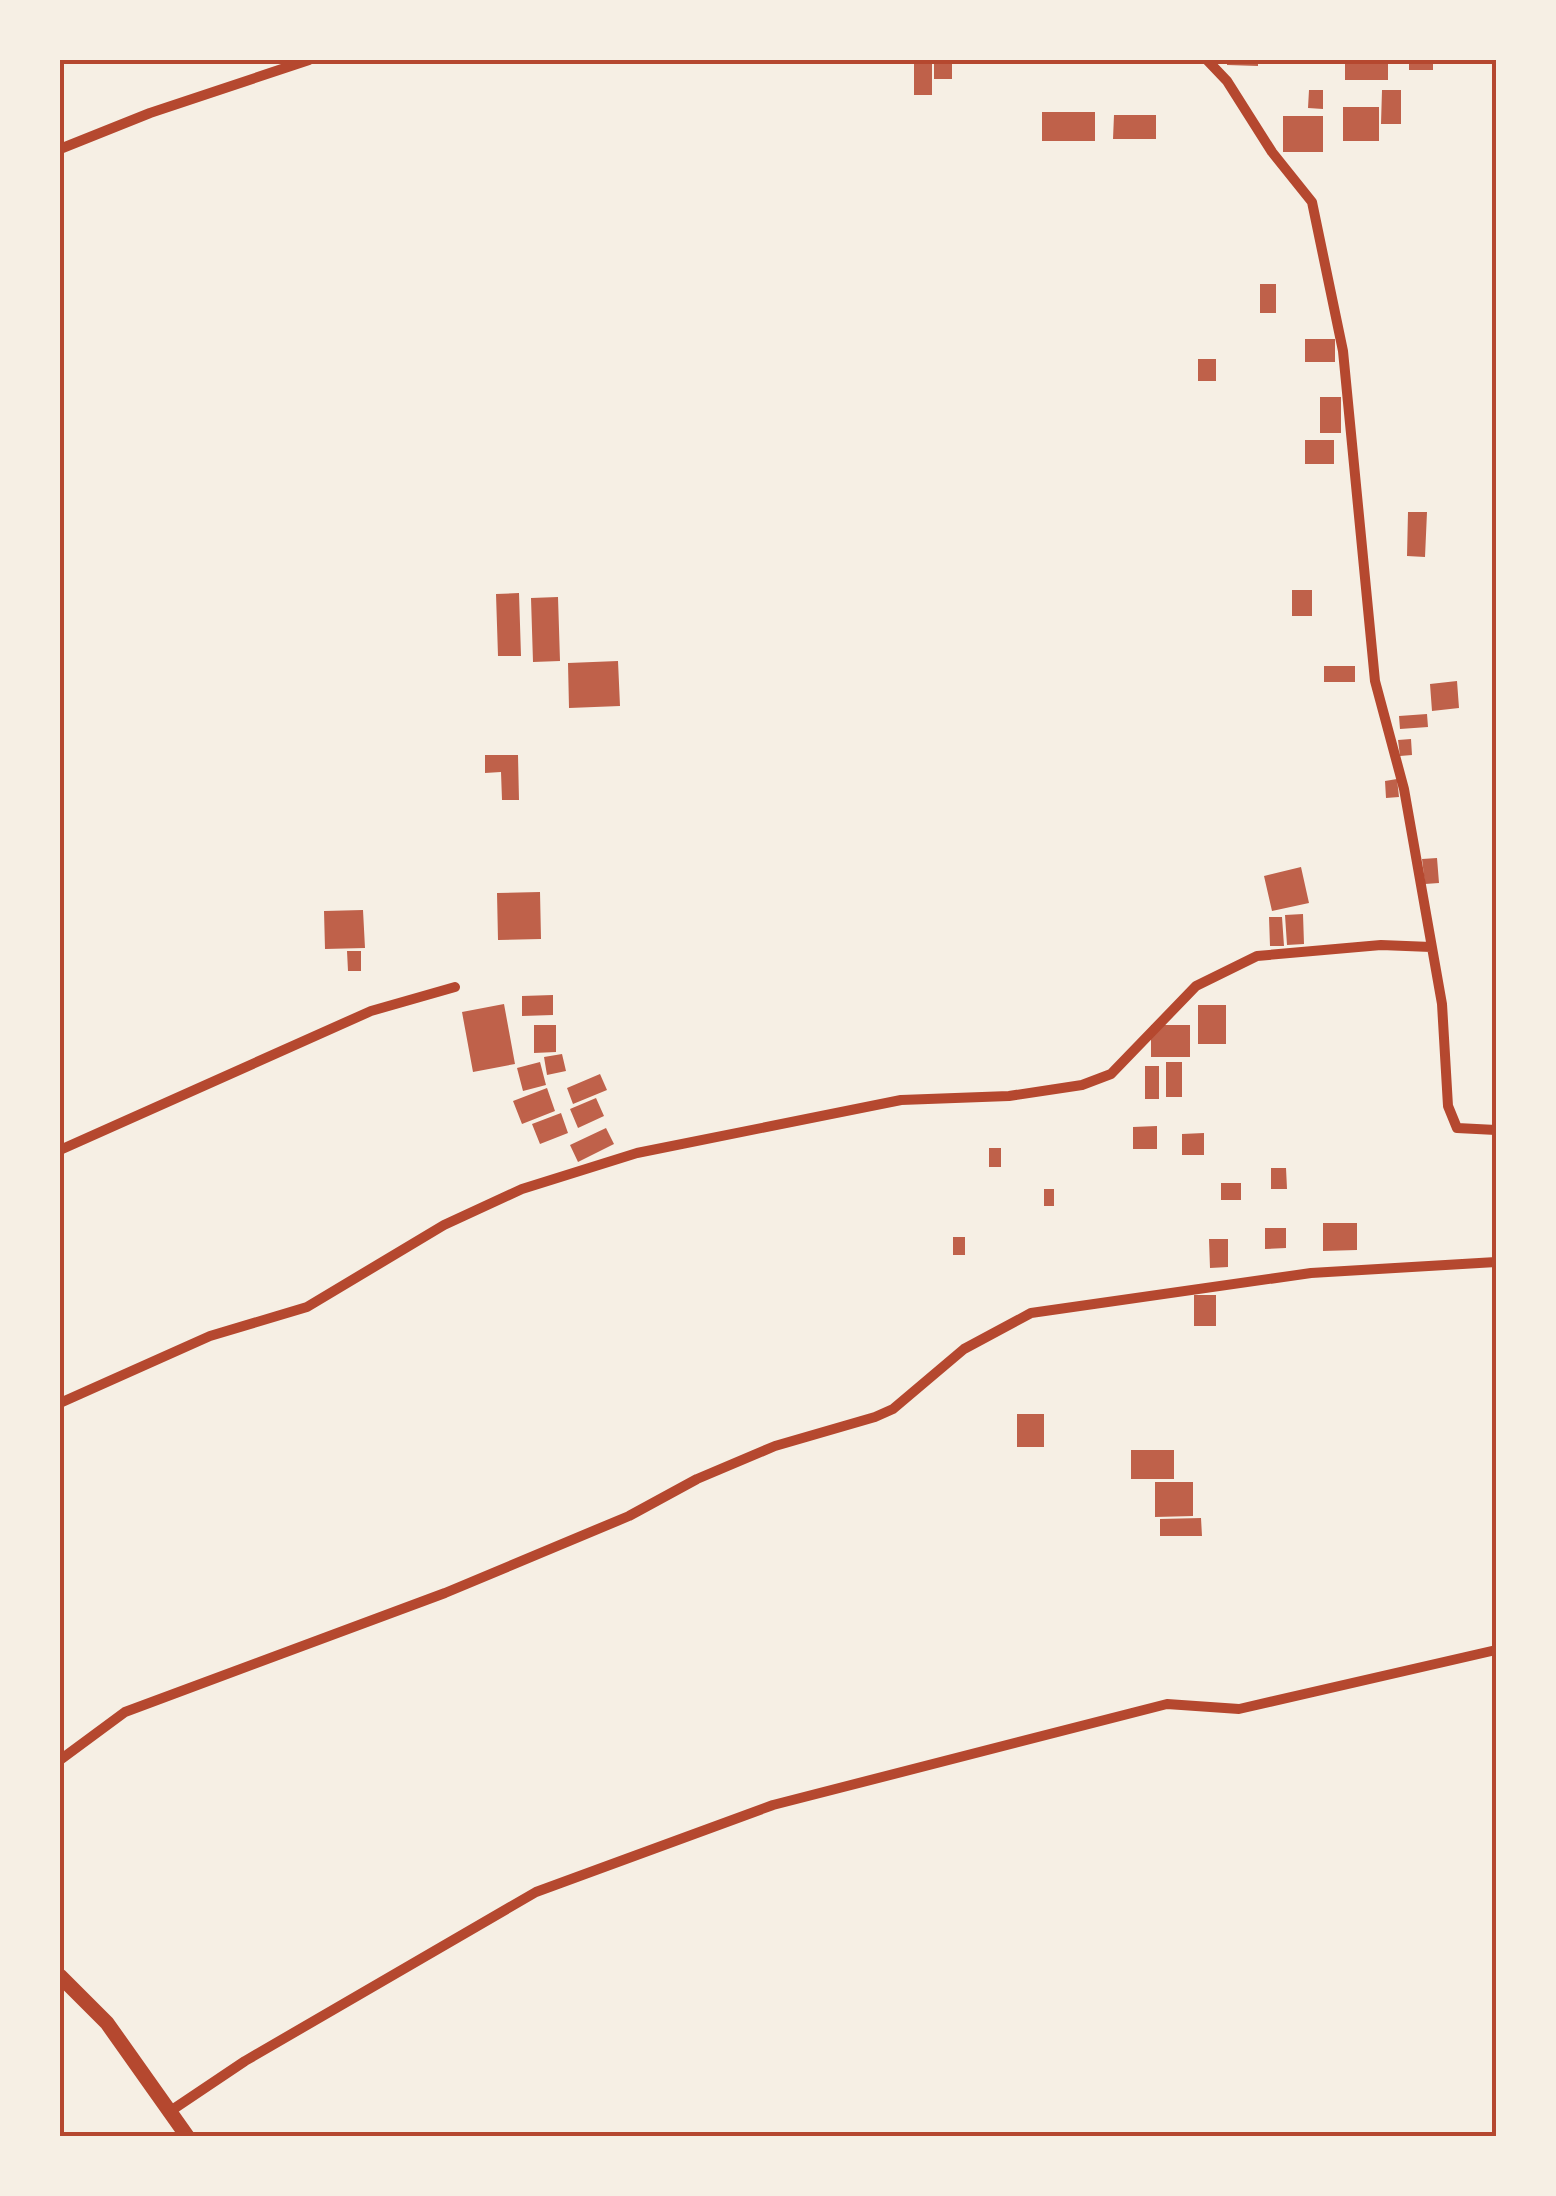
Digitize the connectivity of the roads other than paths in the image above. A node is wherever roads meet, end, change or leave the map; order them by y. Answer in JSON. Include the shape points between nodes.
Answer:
{"nodes":[{"id":1,"x":309,"y":60,"type":"edge"},
{"id":2,"x":1206,"y":60,"type":"edge"},
{"id":3,"x":60,"y":150,"type":"edge"},
{"id":4,"x":1431,"y":947,"type":"junction"},
{"id":5,"x":455,"y":987,"type":"dead end"},
{"id":6,"x":1496,"y":1130,"type":"edge"},
{"id":7,"x":60,"y":1150,"type":"edge"},
{"id":8,"x":1496,"y":1262,"type":"edge"},
{"id":9,"x":60,"y":1402,"type":"edge"},
{"id":10,"x":1496,"y":1650,"type":"edge"},
{"id":11,"x":60,"y":1760,"type":"edge"},
{"id":12,"x":60,"y":1976,"type":"edge"},
{"id":13,"x":169,"y":2112,"type":"junction"},
{"id":14,"x":187,"y":2136,"type":"edge"}],
"edges":[{"from":1,"to":3,"type":"street"},
{"from":2,"to":4,"type":"street","via":[[1312,202],[1343,351],[1375,681],[1404,788]]},
{"from":4,"to":6,"type":"street","via":[[1452,1124]]},
{"from":4,"to":9,"type":"street","via":[[1257,956],[1196,986],[1111,1074],[1082,1085],[900,1100],[637,1153],[522,1188],[444,1225],[307,1307],[210,1336]]},
{"from":5,"to":7,"type":"street","via":[[370,1010]]},
{"from":8,"to":11,"type":"street","via":[[1311,1273],[1032,1313],[964,1349],[875,1417],[774,1446],[444,1593],[125,1712]]},
{"from":10,"to":13,"type":"street","via":[[1239,1709],[1166,1704],[773,1805],[536,1892]]},
{"from":12,"to":13,"type":"street","via":[[106,2023]]},
{"from":13,"to":14,"type":"street"}]}
